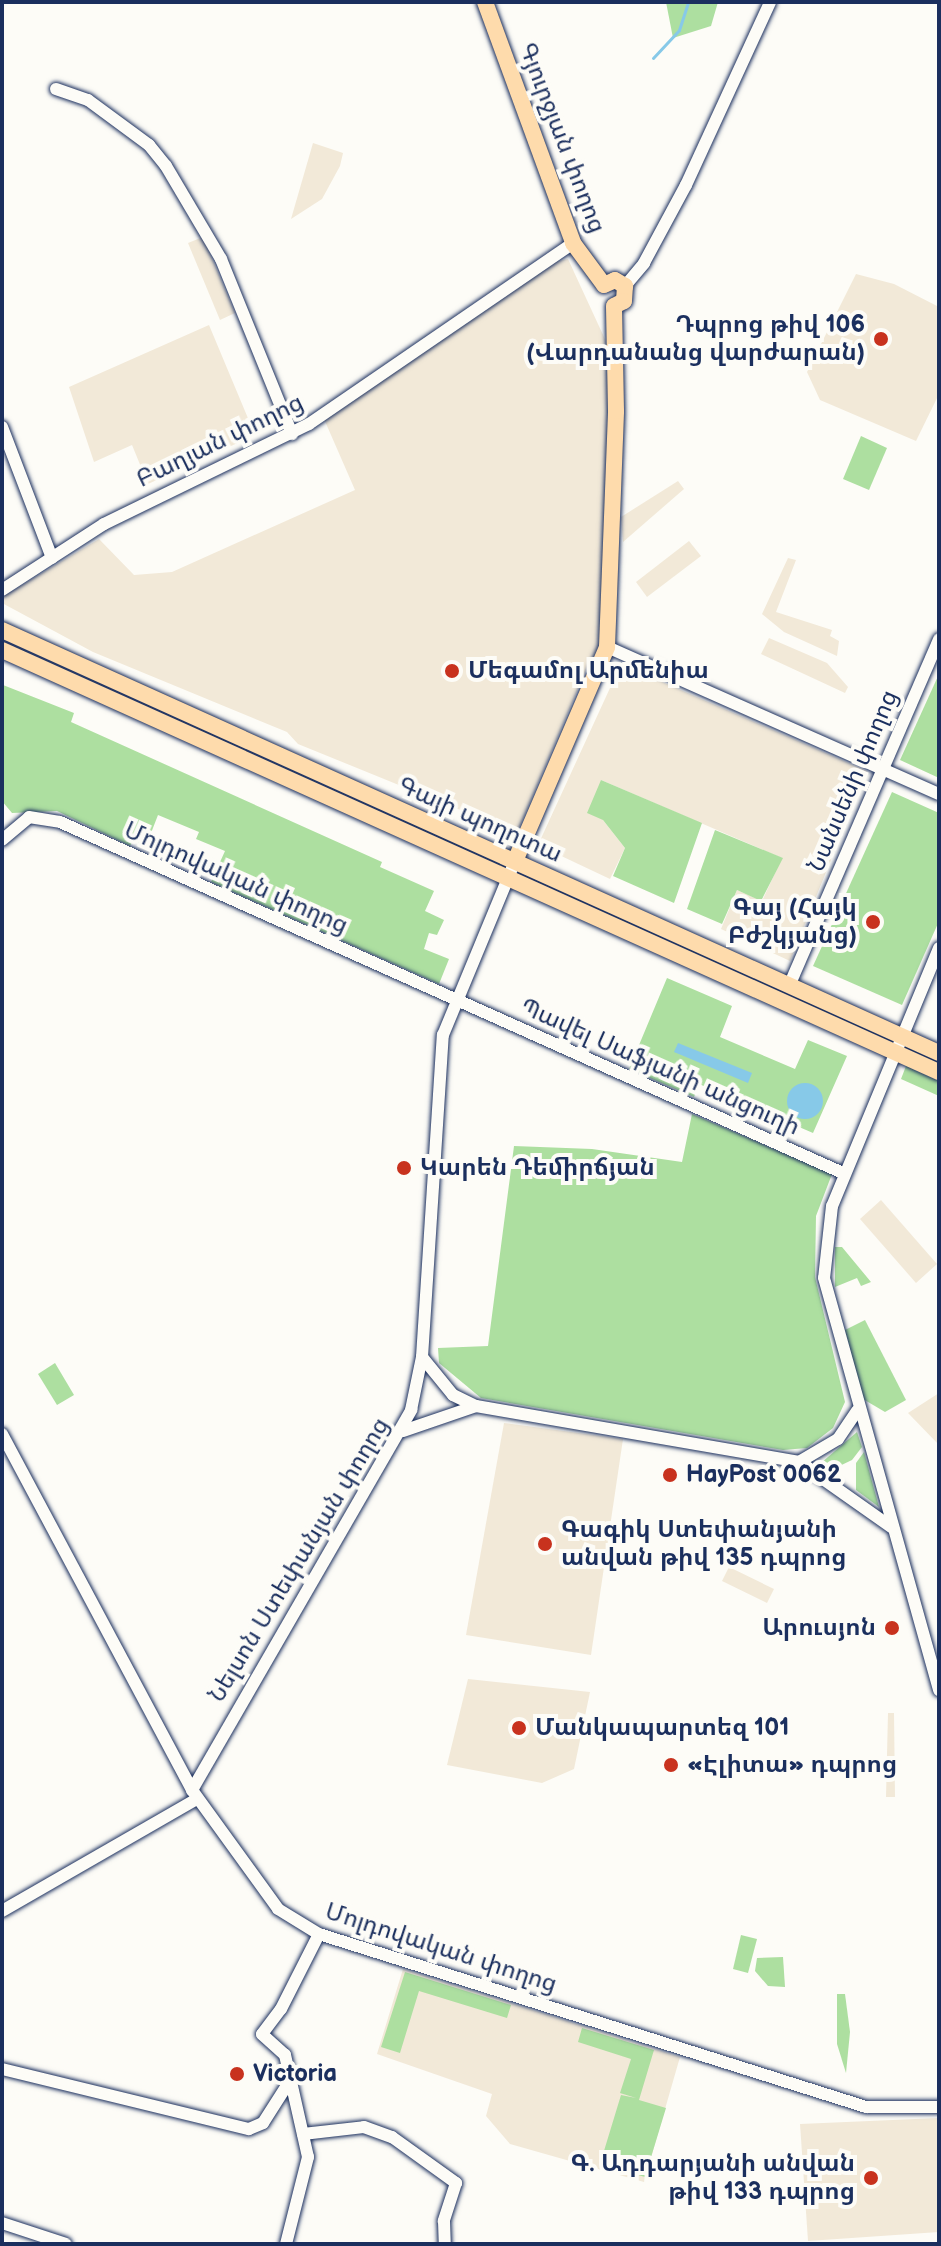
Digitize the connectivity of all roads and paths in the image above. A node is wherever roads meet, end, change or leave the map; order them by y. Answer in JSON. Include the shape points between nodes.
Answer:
{"nodes":[{"id":1,"x":485,"y":2,"type":"edge"},
{"id":2,"x":770,"y":2,"type":"edge"},
{"id":3,"x":56,"y":89,"type":"dead end"},
{"id":4,"x":573,"y":243,"type":"junction"},
{"id":5,"x":604,"y":285,"type":"junction"},
{"id":6,"x":625,"y":286,"type":"junction"},
{"id":7,"x":614,"y":306,"type":"junction"},
{"id":8,"x":2,"y":427,"type":"edge"},
{"id":9,"x":292,"y":434,"type":"junction"},
{"id":10,"x":52,"y":558,"type":"junction"},
{"id":11,"x":2,"y":590,"type":"edge"},
{"id":12,"x":2,"y":630,"type":"edge"},
{"id":13,"x":939,"y":639,"type":"edge"},
{"id":14,"x":607,"y":647,"type":"junction"},
{"id":15,"x":2,"y":650,"type":"edge"},
{"id":16,"x":882,"y":768,"type":"junction"},
{"id":17,"x":939,"y":794,"type":"edge"},
{"id":18,"x":2,"y":840,"type":"edge"},
{"id":19,"x":515,"y":861,"type":"junction"},
{"id":20,"x":508,"y":879,"type":"junction"},
{"id":21,"x":939,"y":948,"type":"edge"},
{"id":22,"x":789,"y":986,"type":"junction"},
{"id":23,"x":457,"y":998,"type":"junction"},
{"id":24,"x":897,"y":1044,"type":"junction"},
{"id":25,"x":939,"y":1053,"type":"edge"},
{"id":26,"x":939,"y":1072,"type":"edge"},
{"id":27,"x":845,"y":1174,"type":"junction"},
{"id":28,"x":422,"y":1357,"type":"junction"},
{"id":29,"x":476,"y":1406,"type":"junction"},
{"id":30,"x":857,"y":1411,"type":"junction"},
{"id":31,"x":403,"y":1431,"type":"junction"},
{"id":32,"x":2,"y":1434,"type":"edge"},
{"id":33,"x":799,"y":1462,"type":"junction"},
{"id":34,"x":891,"y":1527,"type":"junction"},
{"id":35,"x":939,"y":1690,"type":"edge"},
{"id":36,"x":194,"y":1794,"type":"junction"},
{"id":37,"x":2,"y":1911,"type":"edge"},
{"id":38,"x":319,"y":1934,"type":"junction"},
{"id":39,"x":2,"y":2069,"type":"edge"},
{"id":40,"x":291,"y":2079,"type":"junction"},
{"id":41,"x":939,"y":2107,"type":"edge"},
{"id":42,"x":303,"y":2134,"type":"junction"},
{"id":43,"x":2,"y":2223,"type":"edge"},
{"id":44,"x":66,"y":2244,"type":"edge"},
{"id":45,"x":286,"y":2244,"type":"edge"},
{"id":46,"x":445,"y":2244,"type":"edge"}],
"edges":[{"from":1,"to":4,"type":"main road","name":"Գյուրջյան փողոց"},
{"from":2,"to":6,"type":"street","via":[[686,185],[644,263]]},
{"from":3,"to":9,"type":"street","via":[[88,100],[149,145],[166,166],[221,259]]},
{"from":4,"to":5,"type":"main road","name":"Գյուրջյան փողոց"},
{"from":4,"to":9,"type":"street","name":"Բաղյան փողոց"},
{"from":5,"to":6,"type":"main road","via":[[615,280]]},
{"from":5,"to":7,"type":"main road","via":[[603,301]]},
{"from":6,"to":7,"type":"main road","via":[[626,297]]},
{"from":7,"to":14,"type":"main road"},
{"from":8,"to":10,"type":"street"},
{"from":9,"to":10,"type":"street","name":"Բաղյան փողոց","via":[[180,484]]},
{"from":10,"to":11,"type":"street","name":"Բաղյան փողոց"},
{"from":12,"to":19,"type":"main road","name":"Գայի պողոտա"},
{"from":13,"to":16,"type":"street","name":"Նանսենի փողոց"},
{"from":14,"to":16,"type":"street"},
{"from":14,"to":19,"type":"main road"},
{"from":15,"to":20,"type":"main road","name":"Գայի պողոտա"},
{"from":16,"to":17,"type":"street"},
{"from":16,"to":22,"type":"street","name":"Նանսենի փողոց"},
{"from":18,"to":23,"type":"street","name":"Մոլդովական փողոց","via":[[29,817],[60,822]]},
{"from":19,"to":20,"type":"street","name":"Նելսոն Ստեփանյան փողոց"},
{"from":19,"to":22,"type":"main road","name":"Գայի պողոտա"},
{"from":20,"to":23,"type":"street","name":"Նելսոն Ստեփանյան փողոց"},
{"from":20,"to":24,"type":"main road","name":"Գայի պողոտա"},
{"from":21,"to":24,"type":"street"},
{"from":22,"to":24,"type":"main road","name":"Գայի պողոտա"},
{"from":23,"to":27,"type":"street","name":"Պավել Սաֆյանի անցուղի"},
{"from":23,"to":28,"type":"street","name":"Նելսոն Ստեփանյան փողոց","via":[[443,1035]]},
{"from":24,"to":25,"type":"main road","name":"Գայի պողոտա"},
{"from":24,"to":26,"type":"main road","name":"Գայի պողոտա"},
{"from":24,"to":27,"type":"street"},
{"from":27,"to":30,"type":"street","via":[[832,1206],[824,1278]]},
{"from":28,"to":29,"type":"street","via":[[453,1395]]},
{"from":28,"to":31,"type":"street","name":"Նելսոն Ստեփանյան փողոց"},
{"from":29,"to":31,"type":"street"},
{"from":29,"to":33,"type":"street"},
{"from":30,"to":33,"type":"street","via":[[838,1439]]},
{"from":30,"to":34,"type":"street"},
{"from":31,"to":36,"type":"street","name":"Նելսոն Ստեփանյան փողոց","via":[[314,1575]]},
{"from":32,"to":36,"type":"street","name":"Մոլդովական փողոց"},
{"from":33,"to":34,"type":"street"},
{"from":34,"to":35,"type":"street"},
{"from":36,"to":37,"type":"street"},
{"from":36,"to":38,"type":"street","name":"Մոլդովական փողոց","via":[[278,1909]]},
{"from":38,"to":40,"type":"street","via":[[281,2009],[262,2034],[285,2055]]},
{"from":38,"to":41,"type":"street","name":"Մոլդովական փողոց","via":[[866,2107]]},
{"from":39,"to":40,"type":"street","via":[[249,2129],[263,2123]]},
{"from":40,"to":42,"type":"street"},
{"from":42,"to":45,"type":"street","via":[[308,2157]]},
{"from":42,"to":46,"type":"street","via":[[364,2127],[392,2137],[456,2183],[444,2221]]},
{"from":43,"to":44,"type":"street"}]}
